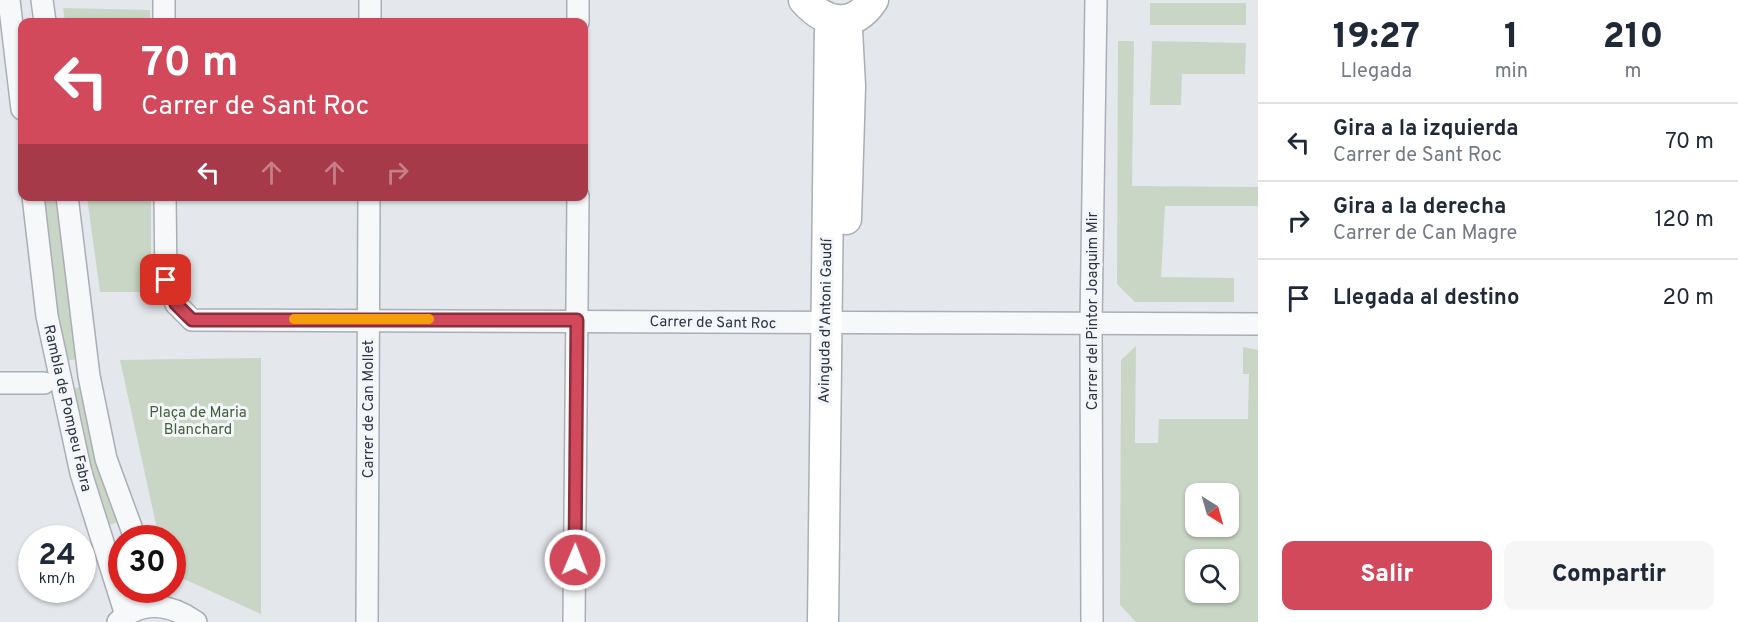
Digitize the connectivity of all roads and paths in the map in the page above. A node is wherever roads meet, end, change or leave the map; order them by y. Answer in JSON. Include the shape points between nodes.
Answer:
{"nodes":[{"id":1,"x":9,"y":0,"type":"edge"},
{"id":2,"x":42,"y":0,"type":"edge"},
{"id":3,"x":164,"y":0,"type":"edge"},
{"id":4,"x":370,"y":0,"type":"edge"},
{"id":5,"x":578,"y":0,"type":"edge"},
{"id":6,"x":804,"y":0,"type":"edge"},
{"id":7,"x":873,"y":0,"type":"edge"},
{"id":8,"x":1096,"y":0,"type":"edge"},
{"id":9,"x":44,"y":18,"type":"edge"},
{"id":10,"x":164,"y":18,"type":"edge"},
{"id":11,"x":370,"y":18,"type":"edge"},
{"id":12,"x":578,"y":18,"type":"edge"},
{"id":13,"x":838,"y":21,"type":"junction"},
{"id":14,"x":18,"y":75,"type":"edge"},
{"id":15,"x":34,"y":201,"type":"edge"},
{"id":16,"x":67,"y":201,"type":"edge"},
{"id":17,"x":165,"y":201,"type":"edge"},
{"id":18,"x":369,"y":201,"type":"edge"},
{"id":19,"x":578,"y":201,"type":"edge"},
{"id":20,"x":368,"y":319,"type":"junction"},
{"id":21,"x":577,"y":320,"type":"junction"},
{"id":22,"x":833,"y":322,"type":"junction"},
{"id":23,"x":1091,"y":324,"type":"junction"},
{"id":24,"x":1258,"y":324,"type":"edge"},
{"id":25,"x":0,"y":383,"type":"edge"},
{"id":26,"x":44,"y":383,"type":"dead end"},
{"id":27,"x":130,"y":525,"type":"edge"},
{"id":28,"x":148,"y":603,"type":"edge"},
{"id":29,"x":167,"y":603,"type":"edge"},
{"id":30,"x":122,"y":618,"type":"edge"},
{"id":31,"x":196,"y":622,"type":"edge"},
{"id":32,"x":367,"y":622,"type":"edge"},
{"id":33,"x":574,"y":622,"type":"edge"},
{"id":34,"x":823,"y":622,"type":"edge"},
{"id":35,"x":842,"y":622,"type":"edge"},
{"id":36,"x":1092,"y":622,"type":"edge"}],
"edges":[{"from":1,"to":14,"type":"street"},
{"from":2,"to":9,"type":"street"},
{"from":3,"to":10,"type":"street"},
{"from":4,"to":11,"type":"street"},
{"from":5,"to":12,"type":"street"},
{"from":6,"to":13,"type":"street"},
{"from":7,"to":13,"type":"street","via":[[869,6]]},
{"from":8,"to":23,"type":"street","name":"Carrer del Pintor Joaquim Mir"},
{"from":13,"to":22,"type":"street","name":"Avinguda d'Antoni Gaudí"},
{"from":15,"to":30,"type":"street","name":"Rambla de Pompeu Fabra","via":[[47,316],[81,473]]},
{"from":16,"to":27,"type":"street","name":"Rambla de Pompeu Fabra","via":[[89,376],[106,459]]},
{"from":17,"to":20,"type":"street","name":"Carrer de Sant Roc","via":[[166,280],[176,304],[192,320]]},
{"from":18,"to":20,"type":"street","name":"Carrer de Can Mollet"},
{"from":19,"to":21,"type":"street"},
{"from":20,"to":21,"type":"street","name":"Carrer de Sant Roc"},
{"from":20,"to":32,"type":"street","name":"Carrer de Can Mollet"},
{"from":21,"to":22,"type":"street","name":"Carrer de Sant Roc"},
{"from":21,"to":33,"type":"street"},
{"from":22,"to":23,"type":"street","name":"Carrer de Sant Roc"},
{"from":22,"to":34,"type":"street","name":"Avinguda d'Antoni Gaudí"},
{"from":22,"to":35,"type":"street","name":"Avinguda d'Antoni Gaudí"},
{"from":23,"to":24,"type":"street","name":"Carrer de Sant Roc"},
{"from":23,"to":36,"type":"street","name":"Carrer del Pintor Joaquim Mir"},
{"from":25,"to":26,"type":"street"},
{"from":28,"to":30,"type":"street"},
{"from":29,"to":31,"type":"street"}]}
